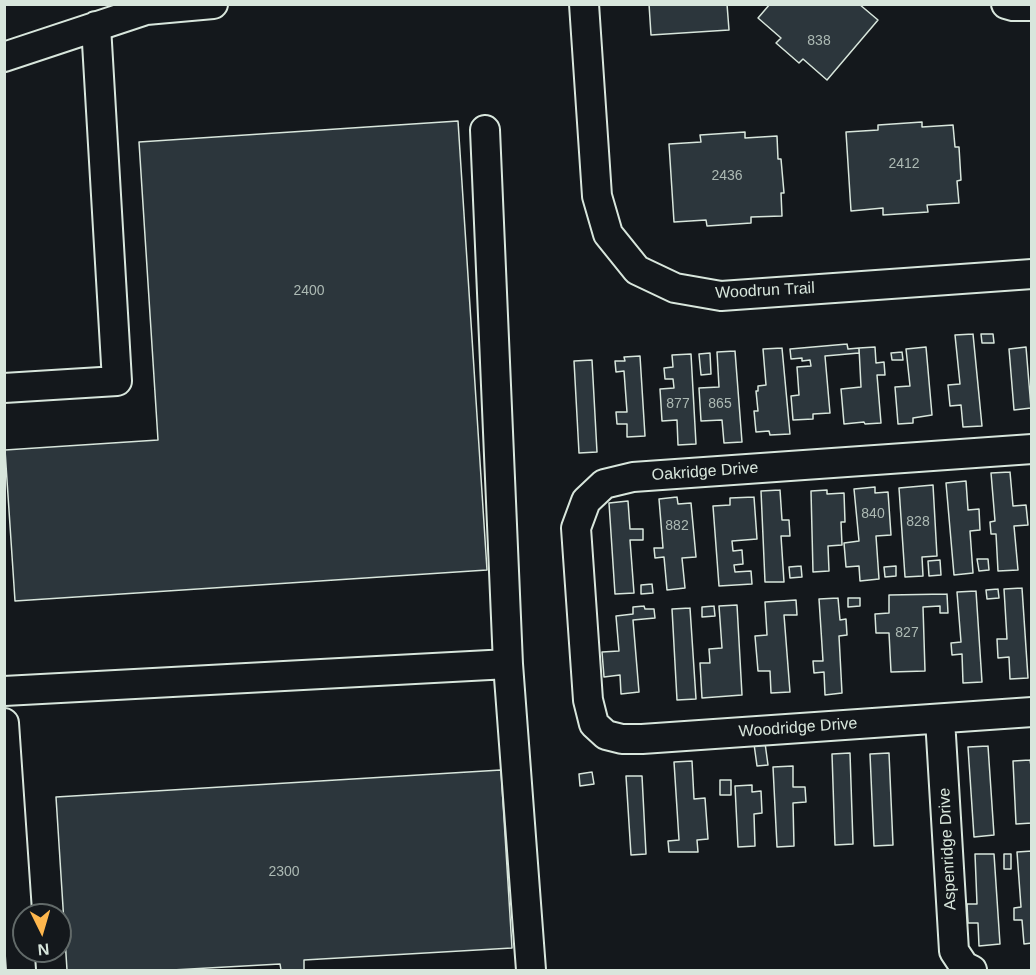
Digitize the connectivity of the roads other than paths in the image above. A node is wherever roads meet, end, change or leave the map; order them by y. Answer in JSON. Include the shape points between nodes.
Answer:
{"nodes":[{"id":1,"x":213,"y":4,"type":"edge"},
{"id":2,"x":584,"y":4,"type":"edge"},
{"id":3,"x":1006,"y":4,"type":"edge"},
{"id":4,"x":1032,"y":6,"type":"edge"},
{"id":5,"x":96,"y":26,"type":"junction"},
{"id":6,"x":4,"y":57,"type":"edge"},
{"id":7,"x":485,"y":130,"type":"dead end"},
{"id":8,"x":1032,"y":274,"type":"edge"},
{"id":9,"x":4,"y":388,"type":"edge"},
{"id":10,"x":1032,"y":449,"type":"edge"},
{"id":11,"x":508,"y":664,"type":"junction"},
{"id":12,"x":4,"y":691,"type":"edge"},
{"id":13,"x":588,"y":700,"type":"joint"},
{"id":14,"x":1032,"y":712,"type":"edge"},
{"id":15,"x":940,"y":718,"type":"junction"},
{"id":16,"x":4,"y":723,"type":"edge"},
{"id":17,"x":21,"y":970,"type":"edge"},
{"id":18,"x":531,"y":970,"type":"edge"},
{"id":19,"x":972,"y":970,"type":"edge"}],
"edges":[{"from":1,"to":5,"type":"street","via":[[146,10]]},
{"from":2,"to":8,"type":"street","name":"Woodrun Trail","via":[[597,196],[608,234],[637,270],[675,288],[721,296]]},
{"from":3,"to":4,"type":"street"},
{"from":5,"to":6,"type":"street"},
{"from":5,"to":9,"type":"street","via":[[117,381]]},
{"from":7,"to":11,"type":"street"},
{"from":10,"to":13,"type":"street","name":"Oakridge Drive","via":[[633,477],[604,483],[586,501],[576,528]]},
{"from":11,"to":12,"type":"street"},
{"from":11,"to":18,"type":"street"},
{"from":13,"to":15,"type":"street","name":"Woodridge Drive","via":[[594,724],[606,735],[622,739]]},
{"from":14,"to":15,"type":"street","name":"Woodridge Drive"},
{"from":15,"to":19,"type":"street","name":"Aspenridge Drive","via":[[954,951],[964,966]]},
{"from":16,"to":17,"type":"street"}]}
